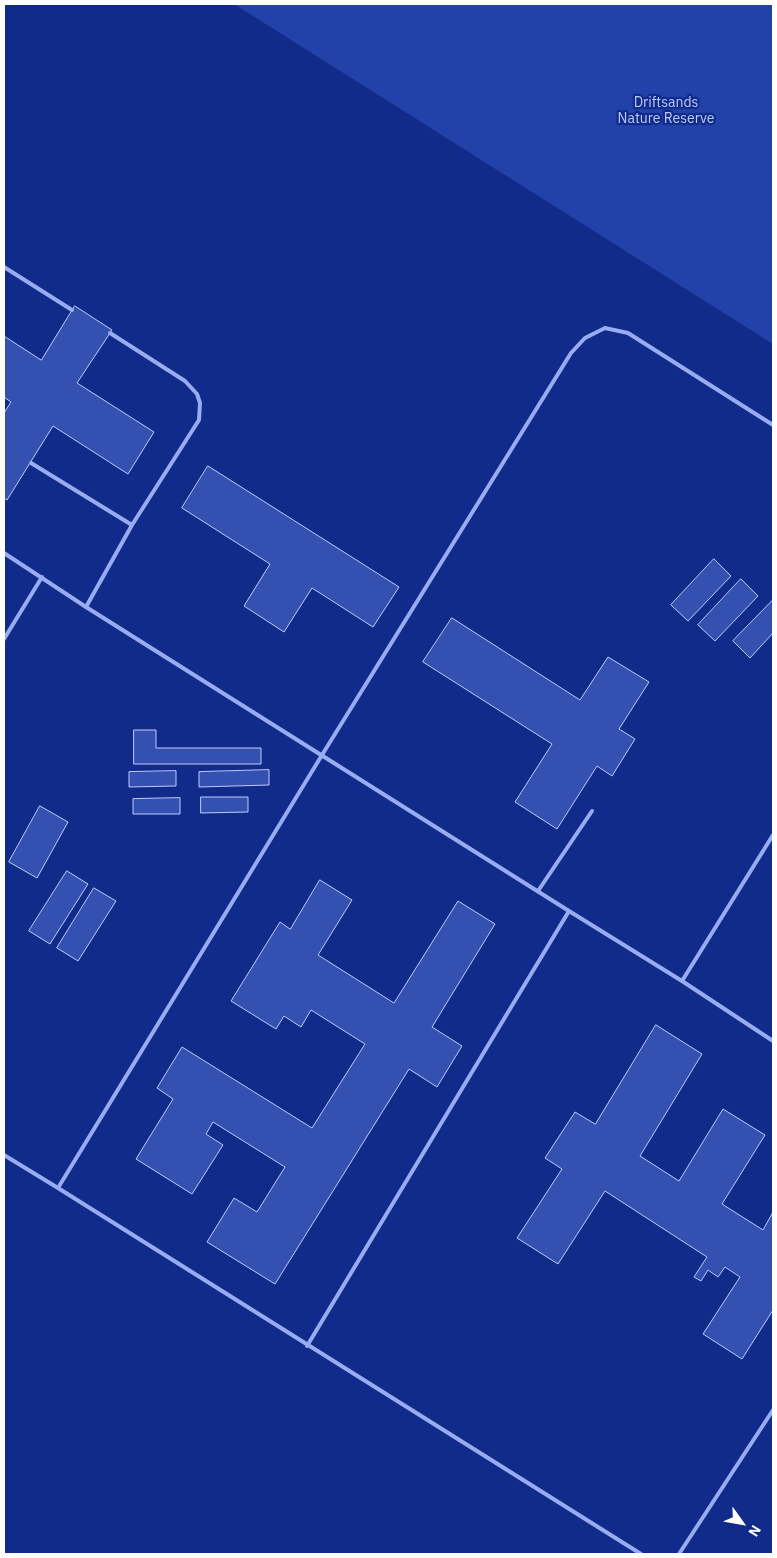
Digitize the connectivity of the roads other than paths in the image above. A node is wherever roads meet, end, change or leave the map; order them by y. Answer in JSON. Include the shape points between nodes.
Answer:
{"nodes":[{"id":1,"x":4,"y":267,"type":"edge"},
{"id":2,"x":72,"y":310,"type":"dead end"},
{"id":3,"x":110,"y":333,"type":"dead end"},
{"id":4,"x":773,"y":425,"type":"edge"},
{"id":5,"x":31,"y":463,"type":"dead end"},
{"id":6,"x":132,"y":525,"type":"junction"},
{"id":7,"x":4,"y":553,"type":"edge"},
{"id":8,"x":42,"y":577,"type":"junction"},
{"id":9,"x":86,"y":607,"type":"junction"},
{"id":10,"x":4,"y":639,"type":"edge"},
{"id":11,"x":322,"y":755,"type":"junction"},
{"id":12,"x":592,"y":811,"type":"dead end"},
{"id":13,"x":773,"y":835,"type":"edge"},
{"id":14,"x":538,"y":891,"type":"junction"},
{"id":15,"x":569,"y":911,"type":"junction"},
{"id":16,"x":682,"y":981,"type":"junction"},
{"id":17,"x":773,"y":1041,"type":"edge"},
{"id":18,"x":4,"y":1155,"type":"edge"},
{"id":19,"x":58,"y":1188,"type":"junction"},
{"id":20,"x":306,"y":1346,"type":"junction"},
{"id":21,"x":773,"y":1410,"type":"edge"},
{"id":22,"x":641,"y":1554,"type":"edge"},
{"id":23,"x":679,"y":1554,"type":"edge"}],
"edges":[{"from":1,"to":2,"type":"lane"},
{"from":3,"to":6,"type":"lane","via":[[185,382],[197,394],[200,403],[199,420]]},
{"from":4,"to":11,"type":"lane","via":[[628,333],[605,328],[585,338],[571,353]]},
{"from":5,"to":6,"type":"lane"},
{"from":6,"to":9,"type":"lane"},
{"from":7,"to":8,"type":"lane"},
{"from":8,"to":9,"type":"lane"},
{"from":8,"to":10,"type":"lane"},
{"from":9,"to":11,"type":"lane"},
{"from":11,"to":14,"type":"lane"},
{"from":11,"to":19,"type":"lane"},
{"from":12,"to":14,"type":"lane"},
{"from":13,"to":16,"type":"lane"},
{"from":14,"to":15,"type":"lane"},
{"from":15,"to":16,"type":"lane"},
{"from":15,"to":20,"type":"lane"},
{"from":16,"to":17,"type":"lane"},
{"from":18,"to":19,"type":"lane"},
{"from":19,"to":20,"type":"lane"},
{"from":20,"to":22,"type":"lane"},
{"from":21,"to":23,"type":"lane"}]}
